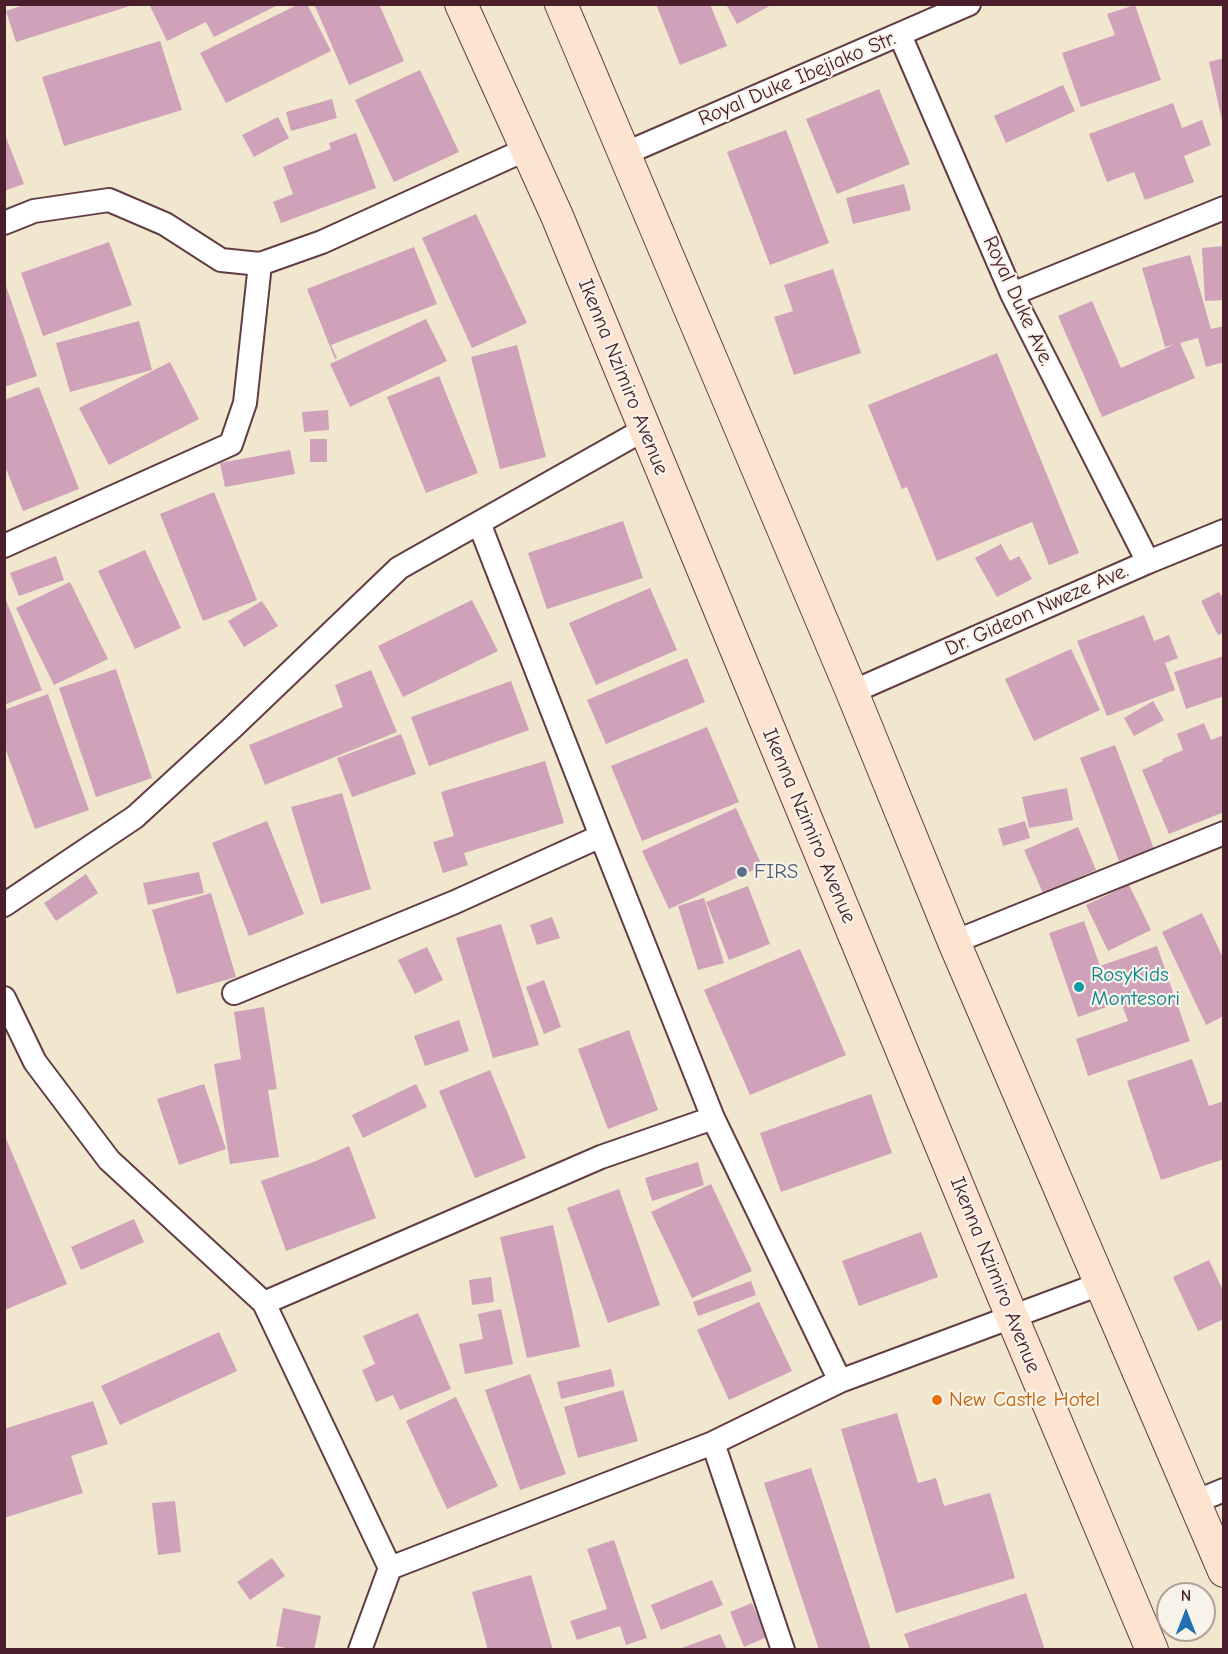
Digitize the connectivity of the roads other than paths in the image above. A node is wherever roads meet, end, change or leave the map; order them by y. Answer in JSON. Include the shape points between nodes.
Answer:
{"nodes":[{"id":1,"x":461,"y":4,"type":"edge"},
{"id":2,"x":561,"y":4,"type":"edge"},
{"id":3,"x":969,"y":4,"type":"edge"},
{"id":4,"x":900,"y":35,"type":"junction"},
{"id":5,"x":527,"y":149,"type":"junction"},
{"id":6,"x":624,"y":154,"type":"junction"},
{"id":7,"x":1224,"y":208,"type":"edge"},
{"id":8,"x":4,"y":223,"type":"edge"},
{"id":9,"x":260,"y":264,"type":"junction"},
{"id":10,"x":1012,"y":294,"type":"junction"},
{"id":11,"x":645,"y":429,"type":"junction"},
{"id":12,"x":479,"y":523,"type":"junction"},
{"id":13,"x":1224,"y":531,"type":"edge"},
{"id":14,"x":4,"y":546,"type":"edge"},
{"id":15,"x":1148,"y":562,"type":"junction"},
{"id":16,"x":852,"y":692,"type":"junction"},
{"id":17,"x":1224,"y":833,"type":"edge"},
{"id":18,"x":601,"y":836,"type":"junction"},
{"id":19,"x":4,"y":905,"type":"edge"},
{"id":20,"x":954,"y":942,"type":"junction"},
{"id":21,"x":234,"y":993,"type":"dead end"},
{"id":22,"x":4,"y":998,"type":"edge"},
{"id":23,"x":713,"y":1118,"type":"junction"},
{"id":24,"x":1100,"y":1284,"type":"junction"},
{"id":25,"x":264,"y":1303,"type":"junction"},
{"id":26,"x":1012,"y":1317,"type":"junction"},
{"id":27,"x":840,"y":1381,"type":"junction"},
{"id":28,"x":713,"y":1443,"type":"junction"},
{"id":29,"x":1224,"y":1490,"type":"edge"},
{"id":30,"x":1195,"y":1503,"type":"junction"},
{"id":31,"x":390,"y":1568,"type":"junction"},
{"id":32,"x":1224,"y":1571,"type":"edge"},
{"id":33,"x":360,"y":1650,"type":"edge"},
{"id":34,"x":783,"y":1650,"type":"edge"},
{"id":35,"x":1152,"y":1650,"type":"edge"}],
"edges":[{"from":1,"to":5,"type":"street","name":"Ikenna Nzimiro Avenue"},
{"from":2,"to":6,"type":"street"},
{"from":3,"to":4,"type":"street","name":"Royal Duke Ibejiako Str."},
{"from":4,"to":6,"type":"street","name":"Royal Duke Ibejiako Str."},
{"from":4,"to":10,"type":"street","name":"Royal Duke Ave."},
{"from":5,"to":9,"type":"street","via":[[322,242]]},
{"from":5,"to":11,"type":"street","name":"Ikenna Nzimiro Avenue"},
{"from":6,"to":16,"type":"street"},
{"from":7,"to":10,"type":"street"},
{"from":8,"to":9,"type":"street","via":[[34,210],[109,200],[165,224],[221,260]]},
{"from":9,"to":14,"type":"street","via":[[245,403],[231,444]]},
{"from":10,"to":15,"type":"street","name":"Royal Duke Ave."},
{"from":11,"to":12,"type":"street"},
{"from":11,"to":26,"type":"street","name":"Ikenna Nzimiro Avenue"},
{"from":12,"to":18,"type":"street"},
{"from":12,"to":19,"type":"street","via":[[399,568],[135,817]]},
{"from":13,"to":15,"type":"street","name":"Dr. Gideon Nweze Ave."},
{"from":15,"to":16,"type":"street","name":"Dr. Gideon Nweze Ave."},
{"from":16,"to":20,"type":"street"},
{"from":17,"to":20,"type":"street"},
{"from":18,"to":21,"type":"street","via":[[455,902]]},
{"from":18,"to":23,"type":"street"},
{"from":20,"to":24,"type":"street"},
{"from":22,"to":25,"type":"street","via":[[35,1062],[109,1160]]},
{"from":23,"to":25,"type":"street","via":[[601,1157]]},
{"from":23,"to":27,"type":"street"},
{"from":24,"to":26,"type":"street"},
{"from":24,"to":30,"type":"street"},
{"from":25,"to":31,"type":"street"},
{"from":26,"to":27,"type":"street"},
{"from":26,"to":35,"type":"street","name":"Ikenna Nzimiro Avenue"},
{"from":27,"to":28,"type":"street"},
{"from":28,"to":31,"type":"street"},
{"from":28,"to":34,"type":"street"},
{"from":29,"to":30,"type":"street"},
{"from":30,"to":32,"type":"street"},
{"from":31,"to":33,"type":"street"}]}
